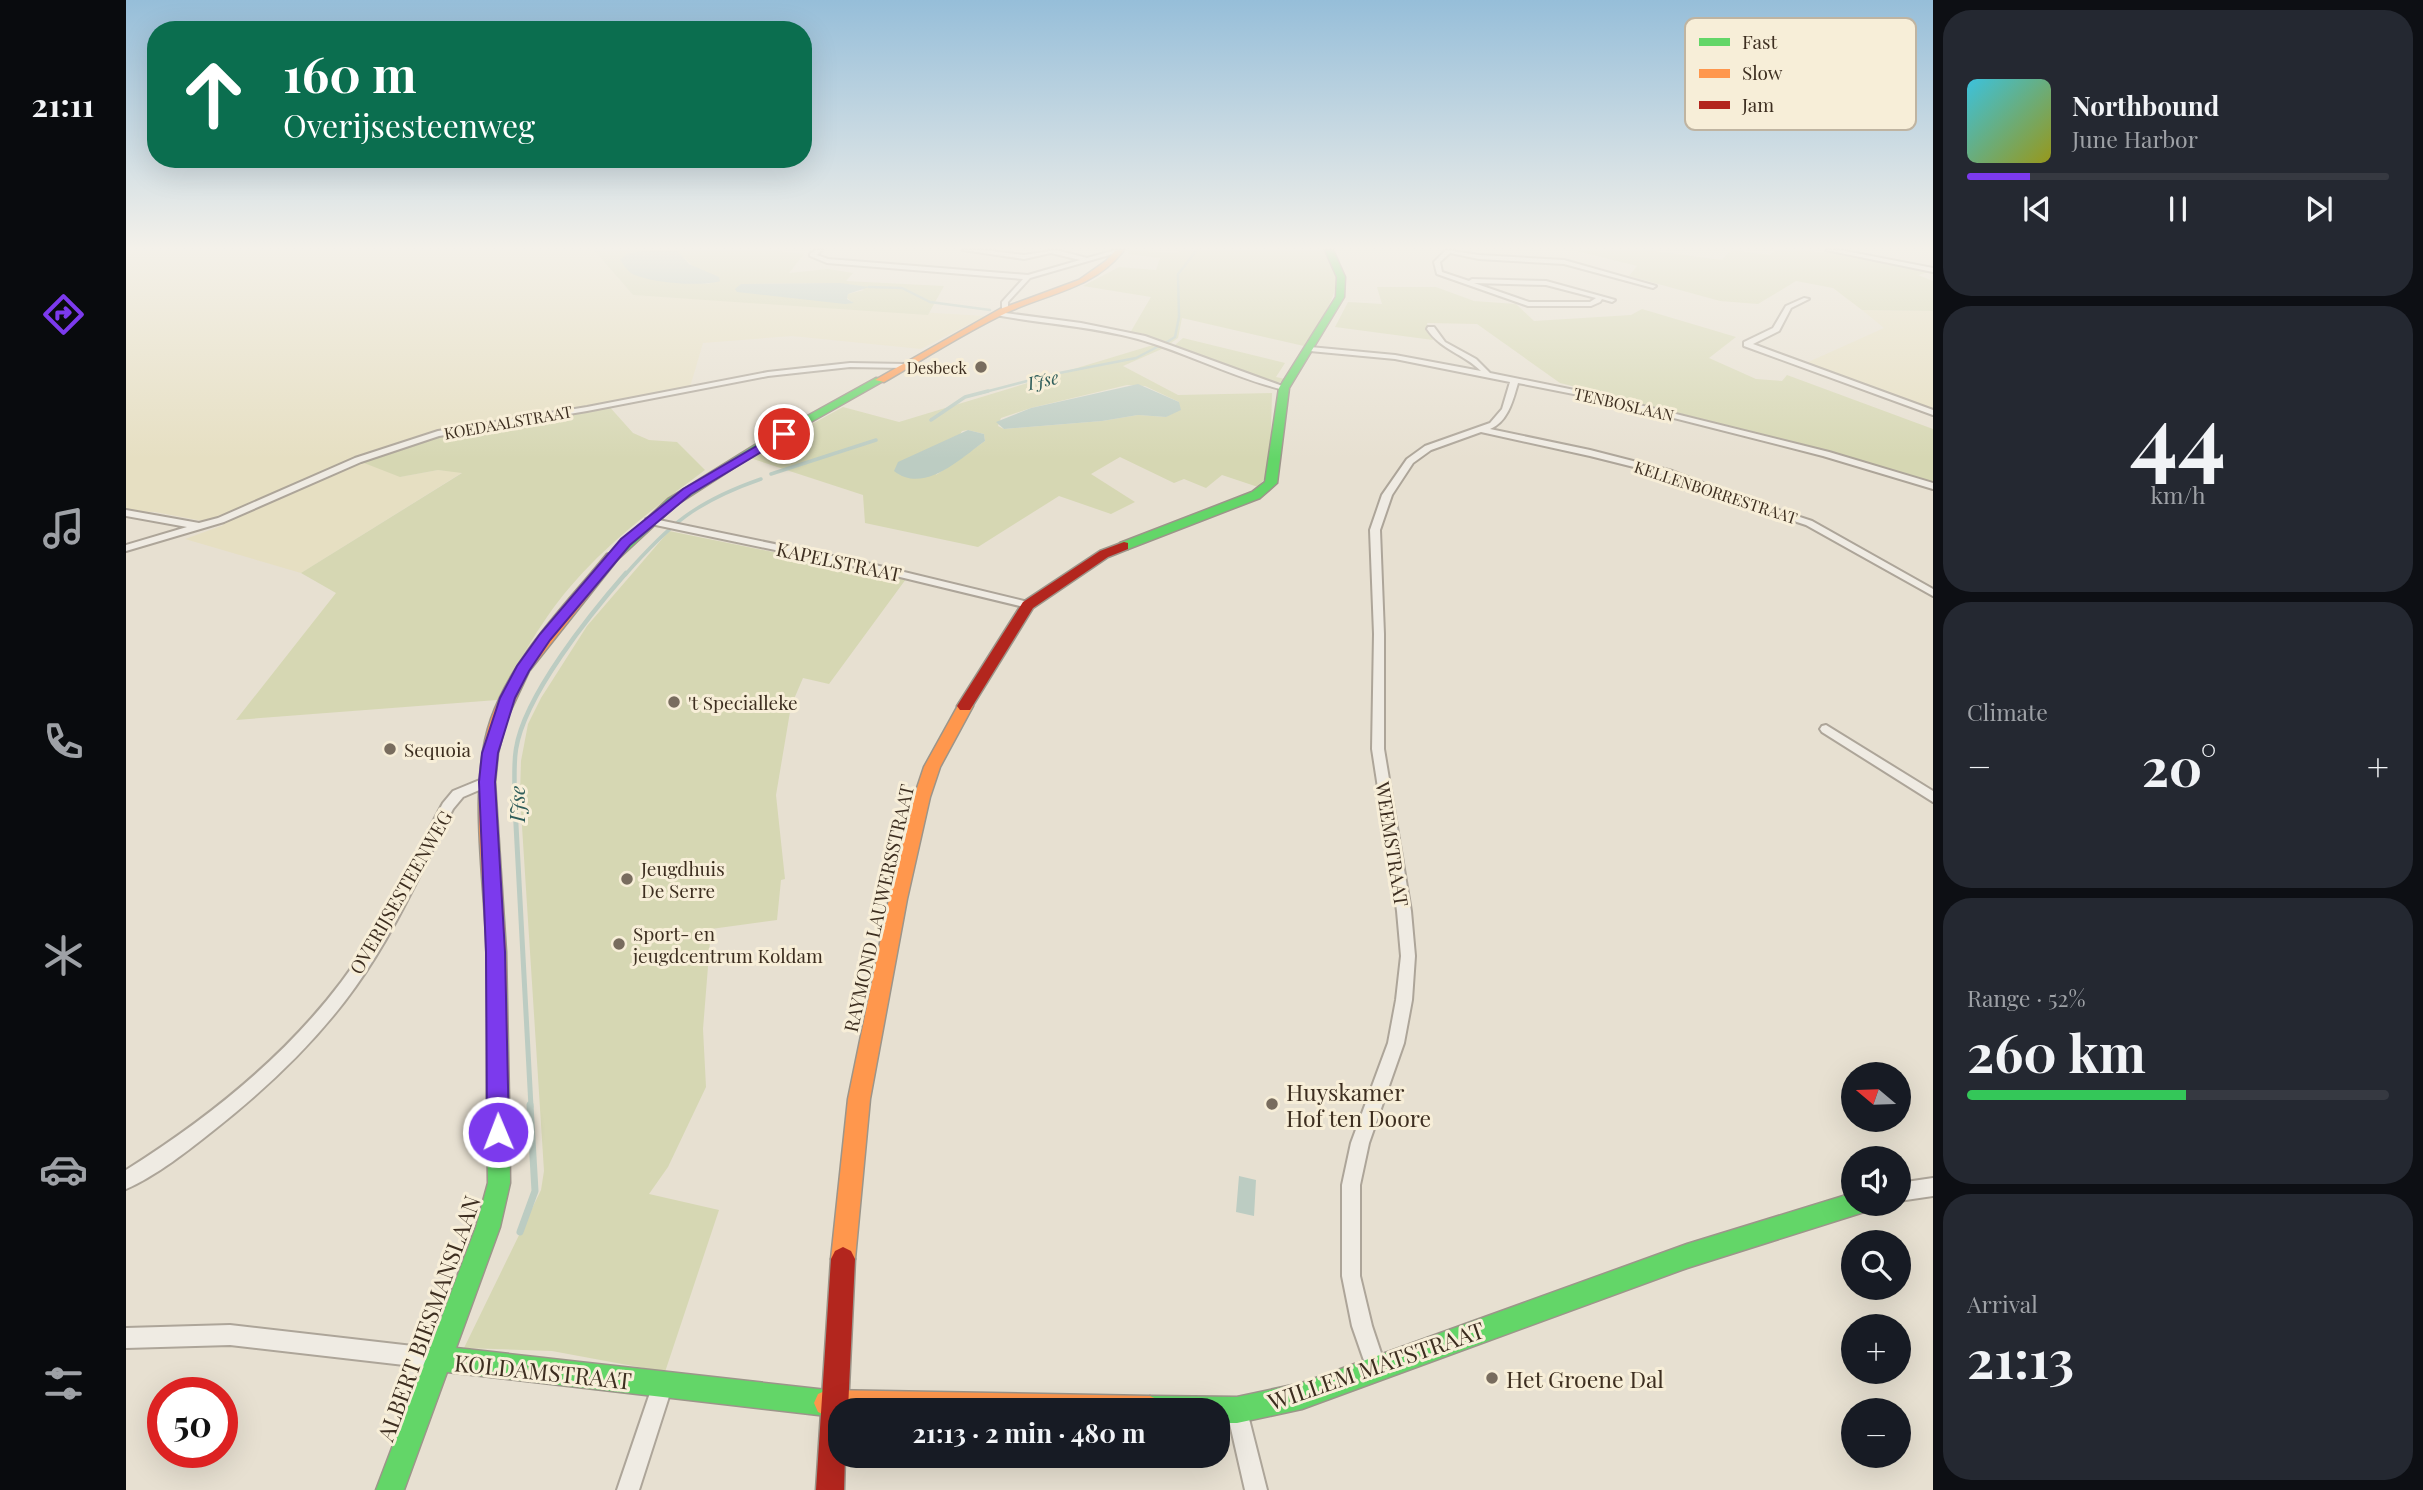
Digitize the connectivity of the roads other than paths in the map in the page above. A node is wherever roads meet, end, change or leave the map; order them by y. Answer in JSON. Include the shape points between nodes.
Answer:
{"nodes":[{"id":1,"x":988,"y":320,"type":"edge"},
{"id":2,"x":1047,"y":320,"type":"edge"},
{"id":3,"x":1326,"y":320,"type":"edge"},
{"id":4,"x":1781,"y":320,"type":"edge"},
{"id":5,"x":1431,"y":329,"type":"dead end"},
{"id":6,"x":1310,"y":349,"type":"junction"},
{"id":7,"x":905,"y":366,"type":"junction"},
{"id":8,"x":1486,"y":373,"type":"junction"},
{"id":9,"x":1515,"y":379,"type":"junction"},
{"id":10,"x":1284,"y":388,"type":"junction"},
{"id":11,"x":1933,"y":413,"type":"edge"},
{"id":12,"x":1483,"y":430,"type":"junction"},
{"id":13,"x":1933,"y":486,"type":"edge"},
{"id":14,"x":126,"y":513,"type":"edge"},
{"id":15,"x":655,"y":522,"type":"junction"},
{"id":16,"x":202,"y":527,"type":"junction"},
{"id":17,"x":126,"y":548,"type":"edge"},
{"id":18,"x":1933,"y":593,"type":"edge"},
{"id":19,"x":1028,"y":605,"type":"junction"},
{"id":20,"x":1826,"y":729,"type":"dead end"},
{"id":21,"x":487,"y":782,"type":"junction"},
{"id":22,"x":1933,"y":797,"type":"edge"},
{"id":23,"x":126,"y":1180,"type":"edge"},
{"id":24,"x":1933,"y":1187,"type":"edge"},
{"id":25,"x":1911,"y":1190,"type":"edge"},
{"id":26,"x":1841,"y":1209,"type":"edge"},
{"id":27,"x":126,"y":1338,"type":"edge"},
{"id":28,"x":440,"y":1359,"type":"junction"},
{"id":29,"x":1376,"y":1368,"type":"junction"},
{"id":30,"x":663,"y":1384,"type":"junction"},
{"id":31,"x":835,"y":1398,"type":"edge"},
{"id":32,"x":828,"y":1404,"type":"edge"},
{"id":33,"x":1230,"y":1410,"type":"edge"},
{"id":34,"x":1237,"y":1410,"type":"junction"},
{"id":35,"x":831,"y":1468,"type":"edge"},
{"id":36,"x":390,"y":1490,"type":"edge"},
{"id":37,"x":628,"y":1490,"type":"edge"},
{"id":38,"x":830,"y":1490,"type":"edge"},
{"id":39,"x":1256,"y":1490,"type":"edge"}],
"edges":[{"from":1,"to":7,"type":"street"},
{"from":2,"to":10,"type":"street","via":[[1153,341]]},
{"from":3,"to":6,"type":"street"},
{"from":4,"to":11,"type":"street","via":[[1776,329],[1747,344]]},
{"from":5,"to":8,"type":"street","via":[[1441,343]]},
{"from":6,"to":8,"type":"street","name":"TENBOSLAAN"},
{"from":6,"to":10,"type":"street"},
{"from":7,"to":15,"type":"street","via":[[702,481]]},
{"from":7,"to":16,"type":"street","name":"KOEDAALSTRAAT","via":[[850,365],[768,374],[438,434],[358,460]]},
{"from":8,"to":9,"type":"street","name":"TENBOSLAAN"},
{"from":9,"to":12,"type":"street","name":"WEEMSTRAAT","via":[[1500,418]]},
{"from":9,"to":13,"type":"street","name":"TENBOSLAAN","via":[[1771,439]]},
{"from":10,"to":19,"type":"street","name":"RAYMOND LAUWERSSTRAAT","via":[[1274,473],[1264,491],[1122,545]]},
{"from":12,"to":18,"type":"street","name":"KELLENBORRESTRAAT","via":[[1669,473],[1809,523]]},
{"from":12,"to":29,"type":"street","name":"WEEMSTRAAT","via":[[1418,453],[1387,495],[1374,530],[1378,749],[1408,956],[1396,1043],[1360,1143],[1351,1185],[1351,1276]]},
{"from":14,"to":16,"type":"street"},
{"from":15,"to":19,"type":"street","name":"KAPELSTRAAT","via":[[871,566]]},
{"from":15,"to":21,"type":"street","via":[[606,563],[522,669],[499,718]]},
{"from":16,"to":17,"type":"street","name":"KOEDAALSTRAAT"},
{"from":19,"to":31,"type":"street","name":"RAYMOND LAUWERSSTRAAT","via":[[944,741],[922,797],[859,1099]]},
{"from":20,"to":22,"type":"street"},
{"from":21,"to":23,"type":"street","name":"OVERIJSESTEENWEG","via":[[458,794],[448,806],[372,949],[336,1000],[254,1086],[210,1123]]},
{"from":21,"to":28,"type":"street","name":"ALBERT BIESMANSLAAN","via":[[496,952],[499,1183],[488,1227]]},
{"from":24,"to":25,"type":"street"},
{"from":26,"to":29,"type":"street","name":"WILLEM MATSTRAAT","via":[[1687,1256]]},
{"from":27,"to":28,"type":"street","name":"KOLDAMSTRAAT","via":[[230,1335]]},
{"from":28,"to":30,"type":"street","name":"KOLDAMSTRAAT"},
{"from":28,"to":36,"type":"street","name":"ALBERT BIESMANSLAAN"},
{"from":29,"to":34,"type":"street","name":"WILLEM MATSTRAAT","via":[[1301,1396]]},
{"from":30,"to":32,"type":"street","name":"KOLDAMSTRAAT"},
{"from":30,"to":37,"type":"street"},
{"from":33,"to":34,"type":"street","name":"WILLEM MATSTRAAT"},
{"from":34,"to":39,"type":"street"},
{"from":35,"to":38,"type":"street","name":"RAYMOND LAUWERSSTRAAT"}]}
